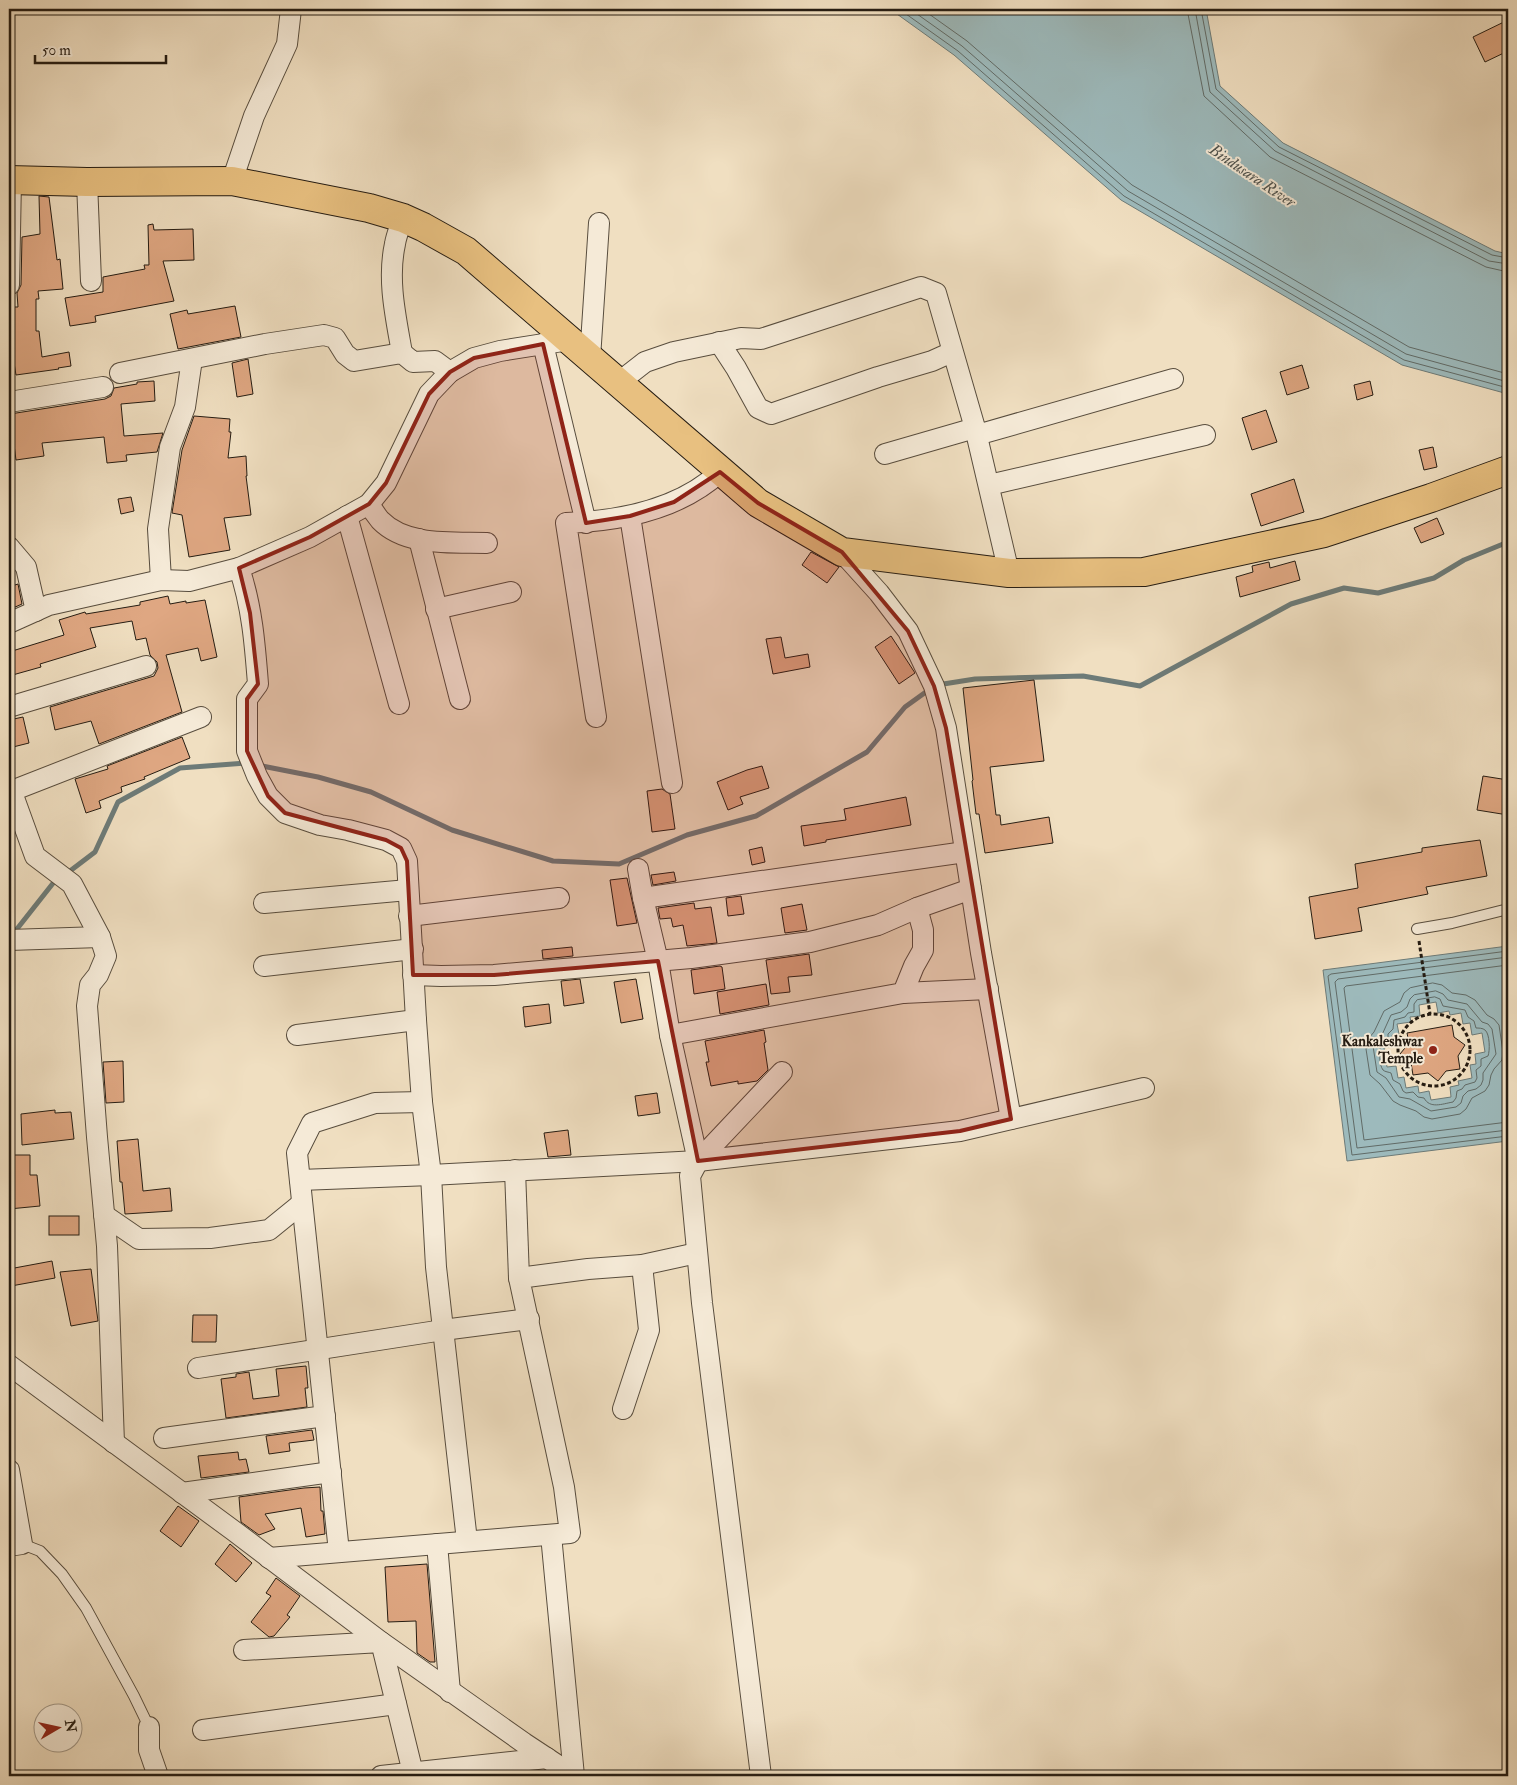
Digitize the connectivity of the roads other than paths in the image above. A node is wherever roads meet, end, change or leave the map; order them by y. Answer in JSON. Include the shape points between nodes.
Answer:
{"nodes":[{"id":1,"x":292,"y":9,"type":"edge"},
{"id":2,"x":10,"y":180,"type":"edge"},
{"id":3,"x":232,"y":181,"type":"junction"},
{"id":4,"x":87,"y":182,"type":"junction"},
{"id":5,"x":403,"y":218,"type":"junction"},
{"id":6,"x":599,"y":223,"type":"dead end"},
{"id":7,"x":91,"y":281,"type":"dead end"},
{"id":8,"x":9,"y":285,"type":"edge"},
{"id":9,"x":556,"y":342,"type":"junction"},
{"id":10,"x":719,"y":342,"type":"junction"},
{"id":11,"x":952,"y":352,"type":"junction"},
{"id":12,"x":402,"y":353,"type":"junction"},
{"id":13,"x":192,"y":358,"type":"junction"},
{"id":14,"x":590,"y":358,"type":"junction"},
{"id":15,"x":450,"y":372,"type":"junction"},
{"id":16,"x":120,"y":373,"type":"dead end"},
{"id":17,"x":1173,"y":379,"type":"dead end"},
{"id":18,"x":618,"y":383,"type":"junction"},
{"id":19,"x":104,"y":387,"type":"dead end"},
{"id":20,"x":9,"y":402,"type":"edge"},
{"id":21,"x":976,"y":431,"type":"junction"},
{"id":22,"x":1204,"y":435,"type":"dead end"},
{"id":23,"x":885,"y":454,"type":"dead end"},
{"id":24,"x":1508,"y":470,"type":"edge"},
{"id":25,"x":720,"y":472,"type":"junction"},
{"id":26,"x":989,"y":485,"type":"junction"},
{"id":27,"x":369,"y":504,"type":"junction"},
{"id":28,"x":347,"y":516,"type":"junction"},
{"id":29,"x":630,"y":516,"type":"junction"},
{"id":30,"x":586,"y":523,"type":"junction"},
{"id":31,"x":418,"y":539,"type":"junction"},
{"id":32,"x":487,"y":543,"type":"dead end"},
{"id":33,"x":9,"y":547,"type":"edge"},
{"id":34,"x":842,"y":552,"type":"junction"},
{"id":35,"x":239,"y":568,"type":"junction"},
{"id":36,"x":1009,"y":573,"type":"junction"},
{"id":37,"x":161,"y":580,"type":"junction"},
{"id":38,"x":511,"y":592,"type":"dead end"},
{"id":39,"x":436,"y":609,"type":"junction"},
{"id":40,"x":36,"y":611,"type":"junction"},
{"id":41,"x":9,"y":623,"type":"edge"},
{"id":42,"x":146,"y":666,"type":"dead end"},
{"id":43,"x":460,"y":699,"type":"dead end"},
{"id":44,"x":400,"y":704,"type":"dead end"},
{"id":45,"x":9,"y":707,"type":"edge"},
{"id":46,"x":202,"y":717,"type":"dead end"},
{"id":47,"x":596,"y":718,"type":"dead end"},
{"id":48,"x":672,"y":783,"type":"dead end"},
{"id":49,"x":9,"y":792,"type":"edge"},
{"id":50,"x":965,"y":852,"type":"junction"},
{"id":51,"x":638,"y":869,"type":"dead end"},
{"id":52,"x":971,"y":888,"type":"junction"},
{"id":53,"x":408,"y":890,"type":"junction"},
{"id":54,"x":559,"y":898,"type":"dead end"},
{"id":55,"x":643,"y":898,"type":"junction"},
{"id":56,"x":264,"y":903,"type":"dead end"},
{"id":57,"x":917,"y":908,"type":"junction"},
{"id":58,"x":1508,"y":909,"type":"edge"},
{"id":59,"x":409,"y":916,"type":"junction"},
{"id":60,"x":1417,"y":929,"type":"dead end"},
{"id":61,"x":100,"y":938,"type":"junction"},
{"id":62,"x":9,"y":940,"type":"edge"},
{"id":63,"x":413,"y":950,"type":"junction"},
{"id":64,"x":658,"y":961,"type":"junction"},
{"id":65,"x":264,"y":966,"type":"dead end"},
{"id":66,"x":413,"y":975,"type":"junction"},
{"id":67,"x":988,"y":989,"type":"junction"},
{"id":68,"x":903,"y":993,"type":"junction"},
{"id":69,"x":416,"y":1020,"type":"junction"},
{"id":70,"x":670,"y":1034,"type":"junction"},
{"id":71,"x":297,"y":1035,"type":"dead end"},
{"id":72,"x":782,"y":1072,"type":"dead end"},
{"id":73,"x":1144,"y":1088,"type":"dead end"},
{"id":74,"x":422,"y":1102,"type":"junction"},
{"id":75,"x":1011,"y":1119,"type":"junction"},
{"id":76,"x":698,"y":1161,"type":"junction"},
{"id":77,"x":516,"y":1170,"type":"junction"},
{"id":78,"x":431,"y":1175,"type":"junction"},
{"id":79,"x":300,"y":1180,"type":"junction"},
{"id":80,"x":301,"y":1204,"type":"junction"},
{"id":81,"x":104,"y":1215,"type":"junction"},
{"id":82,"x":697,"y":1253,"type":"junction"},
{"id":83,"x":642,"y":1265,"type":"junction"},
{"id":84,"x":519,"y":1278,"type":"junction"},
{"id":85,"x":529,"y":1319,"type":"junction"},
{"id":86,"x":443,"y":1330,"type":"junction"},
{"id":87,"x":318,"y":1349,"type":"junction"},
{"id":88,"x":9,"y":1365,"type":"edge"},
{"id":89,"x":198,"y":1368,"type":"dead end"},
{"id":90,"x":623,"y":1409,"type":"dead end"},
{"id":91,"x":325,"y":1416,"type":"junction"},
{"id":92,"x":164,"y":1438,"type":"dead end"},
{"id":93,"x":114,"y":1443,"type":"junction"},
{"id":94,"x":9,"y":1470,"type":"edge"},
{"id":95,"x":331,"y":1472,"type":"junction"},
{"id":96,"x":11,"y":1493,"type":"edge"},
{"id":97,"x":182,"y":1493,"type":"junction"},
{"id":98,"x":551,"y":1535,"type":"junction"},
{"id":99,"x":467,"y":1542,"type":"junction"},
{"id":100,"x":437,"y":1544,"type":"junction"},
{"id":101,"x":16,"y":1545,"type":"edge"},
{"id":102,"x":339,"y":1552,"type":"junction"},
{"id":103,"x":270,"y":1558,"type":"junction"},
{"id":104,"x":381,"y":1642,"type":"junction"},
{"id":105,"x":244,"y":1650,"type":"dead end"},
{"id":106,"x":450,"y":1692,"type":"junction"},
{"id":107,"x":396,"y":1704,"type":"junction"},
{"id":108,"x":149,"y":1728,"type":"joint"},
{"id":109,"x":203,"y":1730,"type":"dead end"},
{"id":110,"x":547,"y":1758,"type":"junction"},
{"id":111,"x":421,"y":1774,"type":"edge"},
{"id":112,"x":158,"y":1776,"type":"edge"},
{"id":113,"x":381,"y":1776,"type":"edge"},
{"id":114,"x":574,"y":1776,"type":"edge"},
{"id":115,"x":761,"y":1776,"type":"edge"}],
"edges":[{"from":1,"to":3,"type":"street","via":[[287,44],[254,116]]},
{"from":2,"to":4,"type":"main road"},
{"from":2,"to":8,"type":"street"},
{"from":3,"to":4,"type":"main road"},
{"from":3,"to":5,"type":"main road","via":[[369,208]]},
{"from":4,"to":7,"type":"street"},
{"from":5,"to":9,"type":"main road","via":[[466,251]]},
{"from":5,"to":12,"type":"street","via":[[392,270]]},
{"from":6,"to":14,"type":"street"},
{"from":9,"to":14,"type":"main road"},
{"from":9,"to":15,"type":"street","via":[[474,358]]},
{"from":9,"to":30,"type":"street"},
{"from":10,"to":11,"type":"street","via":[[758,408],[771,414],[932,362]]},
{"from":10,"to":11,"type":"street","via":[[761,339],[921,287],[936,293]]},
{"from":10,"to":18,"type":"street","via":[[645,362]]},
{"from":11,"to":21,"type":"street"},
{"from":12,"to":13,"type":"street","via":[[354,361],[335,338],[324,335]]},
{"from":12,"to":15,"type":"street","via":[[412,362],[435,361]]},
{"from":13,"to":16,"type":"street"},
{"from":13,"to":37,"type":"street","via":[[185,407],[170,447],[158,529]]},
{"from":14,"to":18,"type":"main road"},
{"from":15,"to":27,"type":"street","via":[[429,394],[386,483]]},
{"from":17,"to":21,"type":"street"},
{"from":18,"to":25,"type":"main road"},
{"from":19,"to":20,"type":"street"},
{"from":21,"to":23,"type":"street"},
{"from":21,"to":26,"type":"street"},
{"from":22,"to":26,"type":"street"},
{"from":24,"to":36,"type":"main road","via":[[1324,533],[1144,572]]},
{"from":25,"to":29,"type":"street","via":[[687,496]]},
{"from":25,"to":34,"type":"main road","via":[[758,503]]},
{"from":26,"to":36,"type":"street"},
{"from":27,"to":28,"type":"street"},
{"from":27,"to":31,"type":"street","via":[[381,520],[398,533]]},
{"from":28,"to":35,"type":"street","via":[[310,537]]},
{"from":28,"to":44,"type":"street"},
{"from":29,"to":30,"type":"street"},
{"from":29,"to":48,"type":"street"},
{"from":30,"to":47,"type":"street","via":[[566,523]]},
{"from":31,"to":32,"type":"street"},
{"from":31,"to":39,"type":"street"},
{"from":33,"to":40,"type":"street","via":[[26,567]]},
{"from":34,"to":36,"type":"main road"},
{"from":34,"to":50,"type":"street","via":[[908,631],[934,686],[946,728]]},
{"from":35,"to":37,"type":"street","via":[[189,581]]},
{"from":35,"to":53,"type":"street","via":[[250,613],[258,684],[247,699],[246,720],[248,750],[256,776],[268,796],[285,813],[320,825],[378,837],[401,848],[407,861]]},
{"from":37,"to":40,"type":"street","via":[[49,605]]},
{"from":38,"to":39,"type":"street"},
{"from":39,"to":43,"type":"street"},
{"from":40,"to":41,"type":"street"},
{"from":42,"to":45,"type":"street"},
{"from":46,"to":49,"type":"street"},
{"from":49,"to":61,"type":"street","via":[[35,856],[72,884]]},
{"from":50,"to":52,"type":"street"},
{"from":50,"to":55,"type":"street"},
{"from":51,"to":55,"type":"street"},
{"from":52,"to":57,"type":"street"},
{"from":52,"to":67,"type":"street"},
{"from":53,"to":56,"type":"street"},
{"from":53,"to":59,"type":"street"},
{"from":54,"to":59,"type":"street"},
{"from":55,"to":64,"type":"street"},
{"from":57,"to":64,"type":"street","via":[[878,925],[810,942]]},
{"from":57,"to":68,"type":"street","via":[[924,950]]},
{"from":58,"to":60,"type":"lane"},
{"from":59,"to":63,"type":"street"},
{"from":61,"to":62,"type":"street"},
{"from":61,"to":81,"type":"street","via":[[106,956],[90,985],[87,1006]]},
{"from":63,"to":65,"type":"street"},
{"from":63,"to":66,"type":"street"},
{"from":64,"to":66,"type":"street","via":[[494,975]]},
{"from":64,"to":70,"type":"street"},
{"from":66,"to":69,"type":"street"},
{"from":67,"to":68,"type":"street"},
{"from":67,"to":75,"type":"street"},
{"from":68,"to":70,"type":"street"},
{"from":69,"to":71,"type":"street"},
{"from":69,"to":74,"type":"street"},
{"from":70,"to":76,"type":"street"},
{"from":72,"to":76,"type":"street"},
{"from":73,"to":75,"type":"street"},
{"from":74,"to":78,"type":"street"},
{"from":74,"to":79,"type":"street","via":[[375,1103],[312,1124],[297,1153]]},
{"from":75,"to":76,"type":"street","via":[[960,1130]]},
{"from":76,"to":77,"type":"street"},
{"from":76,"to":82,"type":"street","via":[[690,1176]]},
{"from":77,"to":78,"type":"street"},
{"from":77,"to":84,"type":"street"},
{"from":78,"to":79,"type":"street"},
{"from":78,"to":86,"type":"street"},
{"from":79,"to":80,"type":"street"},
{"from":80,"to":81,"type":"street","via":[[269,1230],[210,1238],[139,1239]]},
{"from":80,"to":87,"type":"street"},
{"from":81,"to":93,"type":"street"},
{"from":82,"to":83,"type":"street"},
{"from":82,"to":115,"type":"street"},
{"from":83,"to":84,"type":"street"},
{"from":83,"to":90,"type":"street","via":[[649,1330]]},
{"from":84,"to":85,"type":"street"},
{"from":85,"to":86,"type":"street"},
{"from":85,"to":98,"type":"street","via":[[564,1487],[570,1533]]},
{"from":86,"to":87,"type":"street"},
{"from":86,"to":99,"type":"street"},
{"from":87,"to":89,"type":"street"},
{"from":87,"to":91,"type":"street"},
{"from":88,"to":93,"type":"street"},
{"from":91,"to":92,"type":"street"},
{"from":91,"to":95,"type":"street"},
{"from":93,"to":97,"type":"street"},
{"from":94,"to":96,"type":"street"},
{"from":95,"to":97,"type":"street"},
{"from":95,"to":102,"type":"street"},
{"from":96,"to":101,"type":"street"},
{"from":97,"to":103,"type":"street"},
{"from":98,"to":99,"type":"street"},
{"from":98,"to":114,"type":"street"},
{"from":99,"to":100,"type":"street"},
{"from":100,"to":102,"type":"street"},
{"from":100,"to":106,"type":"street"},
{"from":101,"to":108,"type":"lane","via":[[40,1551],[62,1574],[86,1608]]},
{"from":102,"to":103,"type":"street"},
{"from":103,"to":104,"type":"street"},
{"from":104,"to":105,"type":"street"},
{"from":104,"to":106,"type":"street"},
{"from":104,"to":107,"type":"street"},
{"from":106,"to":110,"type":"street"},
{"from":107,"to":109,"type":"street"},
{"from":107,"to":111,"type":"street"},
{"from":108,"to":112,"type":"street","via":[[149,1750]]},
{"from":110,"to":111,"type":"street"},
{"from":110,"to":114,"type":"street"},
{"from":111,"to":113,"type":"street"}]}
